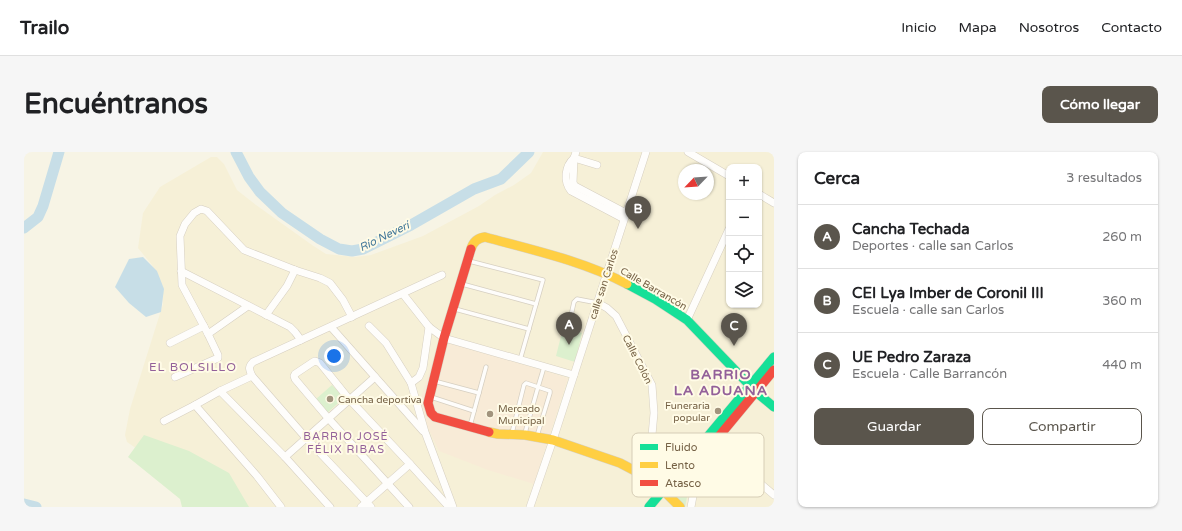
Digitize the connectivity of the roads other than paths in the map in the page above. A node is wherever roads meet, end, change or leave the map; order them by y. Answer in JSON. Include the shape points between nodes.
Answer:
{"nodes":[{"id":1,"x":646,"y":152,"type":"edge"},
{"id":2,"x":688,"y":152,"type":"edge"},
{"id":3,"x":575,"y":155,"type":"edge"},
{"id":4,"x":597,"y":165,"type":"dead end"},
{"id":5,"x":726,"y":174,"type":"edge"},
{"id":6,"x":762,"y":196,"type":"edge"},
{"id":7,"x":774,"y":203,"type":"edge"},
{"id":8,"x":625,"y":216,"type":"junction"},
{"id":9,"x":726,"y":236,"type":"edge"},
{"id":10,"x":468,"y":260,"type":"junction"},
{"id":11,"x":295,"y":270,"type":"junction"},
{"id":12,"x":181,"y":271,"type":"junction"},
{"id":13,"x":606,"y":273,"type":"junction"},
{"id":14,"x":442,"y":275,"type":"dead end"},
{"id":15,"x":460,"y":284,"type":"junction"},
{"id":16,"x":403,"y":294,"type":"junction"},
{"id":17,"x":598,"y":303,"type":"junction"},
{"id":18,"x":536,"y":304,"type":"junction"},
{"id":19,"x":248,"y":306,"type":"junction"},
{"id":20,"x":453,"y":309,"type":"junction"},
{"id":21,"x":266,"y":315,"type":"junction"},
{"id":22,"x":352,"y":317,"type":"junction"},
{"id":23,"x":570,"y":320,"type":"dead end"},
{"id":24,"x":687,"y":320,"type":"junction"},
{"id":25,"x":204,"y":326,"type":"junction"},
{"id":26,"x":369,"y":326,"type":"dead end"},
{"id":27,"x":330,"y":327,"type":"junction"},
{"id":28,"x":429,"y":327,"type":"junction"},
{"id":29,"x":529,"y":329,"type":"junction"},
{"id":30,"x":208,"y":334,"type":"junction"},
{"id":31,"x":444,"y":338,"type":"junction"},
{"id":32,"x":301,"y":340,"type":"junction"},
{"id":33,"x":170,"y":343,"type":"dead end"},
{"id":34,"x":774,"y":357,"type":"edge"},
{"id":35,"x":520,"y":360,"type":"junction"},
{"id":36,"x":486,"y":367,"type":"dead end"},
{"id":37,"x":544,"y":367,"type":"junction"},
{"id":38,"x":774,"y":370,"type":"edge"},
{"id":39,"x":574,"y":375,"type":"junction"},
{"id":40,"x":252,"y":376,"type":"junction"},
{"id":41,"x":175,"y":377,"type":"dead end"},
{"id":42,"x":374,"y":377,"type":"junction"},
{"id":43,"x":434,"y":381,"type":"junction"},
{"id":44,"x":411,"y":383,"type":"junction"},
{"id":45,"x":538,"y":387,"type":"junction"},
{"id":46,"x":754,"y":389,"type":"junction"},
{"id":47,"x":220,"y":391,"type":"junction"},
{"id":48,"x":480,"y":393,"type":"junction"},
{"id":49,"x":430,"y":397,"type":"junction"},
{"id":50,"x":350,"y":399,"type":"junction"},
{"id":51,"x":195,"y":405,"type":"junction"},
{"id":52,"x":774,"y":407,"type":"edge"},
{"id":53,"x":474,"y":411,"type":"junction"},
{"id":54,"x":328,"y":418,"type":"junction"},
{"id":55,"x":164,"y":421,"type":"dead end"},
{"id":56,"x":470,"y":427,"type":"junction"},
{"id":57,"x":425,"y":432,"type":"junction"},
{"id":58,"x":652,"y":433,"type":"edge"},
{"id":59,"x":717,"y":433,"type":"edge"},
{"id":60,"x":512,"y":434,"type":"junction"},
{"id":61,"x":525,"y":435,"type":"junction"},
{"id":62,"x":537,"y":437,"type":"junction"},
{"id":63,"x":306,"y":438,"type":"junction"},
{"id":64,"x":553,"y":440,"type":"junction"},
{"id":65,"x":285,"y":457,"type":"junction"},
{"id":66,"x":410,"y":464,"type":"junction"},
{"id":67,"x":632,"y":470,"type":"edge"},
{"id":68,"x":387,"y":483,"type":"junction"},
{"id":69,"x":764,"y":487,"type":"edge"},
{"id":70,"x":774,"y":495,"type":"edge"},
{"id":71,"x":660,"y":497,"type":"edge"},
{"id":72,"x":663,"y":497,"type":"edge"},
{"id":73,"x":669,"y":497,"type":"edge"},
{"id":74,"x":693,"y":497,"type":"edge"},
{"id":75,"x":366,"y":505,"type":"edge"},
{"id":76,"x":281,"y":507,"type":"edge"},
{"id":77,"x":330,"y":507,"type":"edge"},
{"id":78,"x":410,"y":507,"type":"edge"},
{"id":79,"x":449,"y":507,"type":"edge"},
{"id":80,"x":453,"y":507,"type":"edge"},
{"id":81,"x":530,"y":507,"type":"edge"},
{"id":82,"x":649,"y":507,"type":"edge"},
{"id":83,"x":657,"y":507,"type":"edge"},
{"id":84,"x":680,"y":507,"type":"edge"},
{"id":85,"x":691,"y":507,"type":"edge"}],
"edges":[{"from":1,"to":8,"type":"street","name":"calle san Carlos"},
{"from":2,"to":5,"type":"street"},
{"from":3,"to":4,"type":"street"},
{"from":3,"to":8,"type":"street","via":[[569,162],[566,179],[571,191]]},
{"from":6,"to":7,"type":"street"},
{"from":8,"to":13,"type":"street","name":"calle san Carlos"},
{"from":9,"to":24,"type":"street"},
{"from":10,"to":13,"type":"street","name":"Calle Barrancón","via":[[473,243],[485,237]]},
{"from":10,"to":15,"type":"street","name":"Calle Barrancón"},
{"from":10,"to":18,"type":"lane","via":[[543,280]]},
{"from":11,"to":12,"type":"street","via":[[244,250],[207,211],[201,209],[185,224],[180,236]]},
{"from":11,"to":21,"type":"street"},
{"from":11,"to":22,"type":"street","via":[[330,283]]},
{"from":12,"to":19,"type":"street"},
{"from":12,"to":25,"type":"street","via":[[182,285]]},
{"from":13,"to":17,"type":"street","name":"calle san Carlos"},
{"from":13,"to":24,"type":"street","name":"Calle Barrancón","via":[[655,299]]},
{"from":14,"to":16,"type":"street"},
{"from":15,"to":18,"type":"lane"},
{"from":15,"to":20,"type":"street","name":"Calle Barrancón"},
{"from":16,"to":22,"type":"street"},
{"from":16,"to":28,"type":"street"},
{"from":17,"to":23,"type":"lane","via":[[577,299]]},
{"from":17,"to":39,"type":"street","name":"calle san Carlos"},
{"from":17,"to":58,"type":"street","name":"Calle Colón","via":[[616,316],[652,385]]},
{"from":18,"to":29,"type":"lane"},
{"from":19,"to":21,"type":"street"},
{"from":19,"to":30,"type":"street"},
{"from":20,"to":29,"type":"lane"},
{"from":20,"to":31,"type":"street","name":"Calle Barrancón"},
{"from":21,"to":32,"type":"street","via":[[290,327]]},
{"from":22,"to":27,"type":"street"},
{"from":24,"to":46,"type":"street","name":"Calle Barrancón"},
{"from":25,"to":30,"type":"street"},
{"from":25,"to":33,"type":"street"},
{"from":26,"to":44,"type":"street","via":[[386,343]]},
{"from":27,"to":32,"type":"street"},
{"from":27,"to":42,"type":"street"},
{"from":28,"to":31,"type":"street"},
{"from":28,"to":44,"type":"street","via":[[422,372]]},
{"from":29,"to":35,"type":"lane"},
{"from":30,"to":41,"type":"street","via":[[218,358]]},
{"from":31,"to":35,"type":"street"},
{"from":31,"to":43,"type":"street","name":"Calle Barrancón"},
{"from":32,"to":40,"type":"street","via":[[253,362],[249,368]]},
{"from":34,"to":46,"type":"street"},
{"from":35,"to":37,"type":"street"},
{"from":36,"to":48,"type":"lane"},
{"from":37,"to":39,"type":"street"},
{"from":37,"to":45,"type":"lane"},
{"from":38,"to":46,"type":"street"},
{"from":39,"to":64,"type":"street","name":"calle san Carlos"},
{"from":40,"to":47,"type":"street"},
{"from":40,"to":63,"type":"street"},
{"from":42,"to":50,"type":"street"},
{"from":42,"to":57,"type":"street"},
{"from":43,"to":48,"type":"lane"},
{"from":43,"to":49,"type":"street","name":"Calle Barrancón"},
{"from":44,"to":57,"type":"street"},
{"from":45,"to":60,"type":"lane","via":[[526,383],[524,385]]},
{"from":45,"to":61,"type":"lane"},
{"from":45,"to":62,"type":"lane","via":[[550,392]]},
{"from":46,"to":52,"type":"street","name":"Calle Barrancón"},
{"from":46,"to":59,"type":"street"},
{"from":47,"to":51,"type":"street"},
{"from":47,"to":65,"type":"street"},
{"from":48,"to":53,"type":"lane"},
{"from":49,"to":53,"type":"lane"},
{"from":49,"to":56,"type":"street","via":[[428,403],[435,417]]},
{"from":50,"to":54,"type":"street"},
{"from":50,"to":54,"type":"street","via":[[320,363],[315,361],[295,374],[295,379]]},
{"from":50,"to":66,"type":"street"},
{"from":51,"to":55,"type":"street"},
{"from":51,"to":76,"type":"street"},
{"from":53,"to":56,"type":"lane"},
{"from":54,"to":63,"type":"street"},
{"from":54,"to":68,"type":"street"},
{"from":56,"to":60,"type":"street","via":[[498,434]]},
{"from":57,"to":80,"type":"street"},
{"from":60,"to":61,"type":"street"},
{"from":61,"to":62,"type":"street"},
{"from":62,"to":64,"type":"street"},
{"from":63,"to":65,"type":"street"},
{"from":63,"to":75,"type":"street"},
{"from":64,"to":67,"type":"street","via":[[620,463]]},
{"from":64,"to":81,"type":"street","name":"calle san Carlos"},
{"from":65,"to":77,"type":"street"},
{"from":66,"to":68,"type":"street"},
{"from":66,"to":79,"type":"street"},
{"from":68,"to":75,"type":"street"},
{"from":68,"to":78,"type":"street"},
{"from":69,"to":70,"type":"street"},
{"from":71,"to":82,"type":"street"},
{"from":72,"to":83,"type":"street"},
{"from":73,"to":84,"type":"street"},
{"from":74,"to":85,"type":"street"}]}
